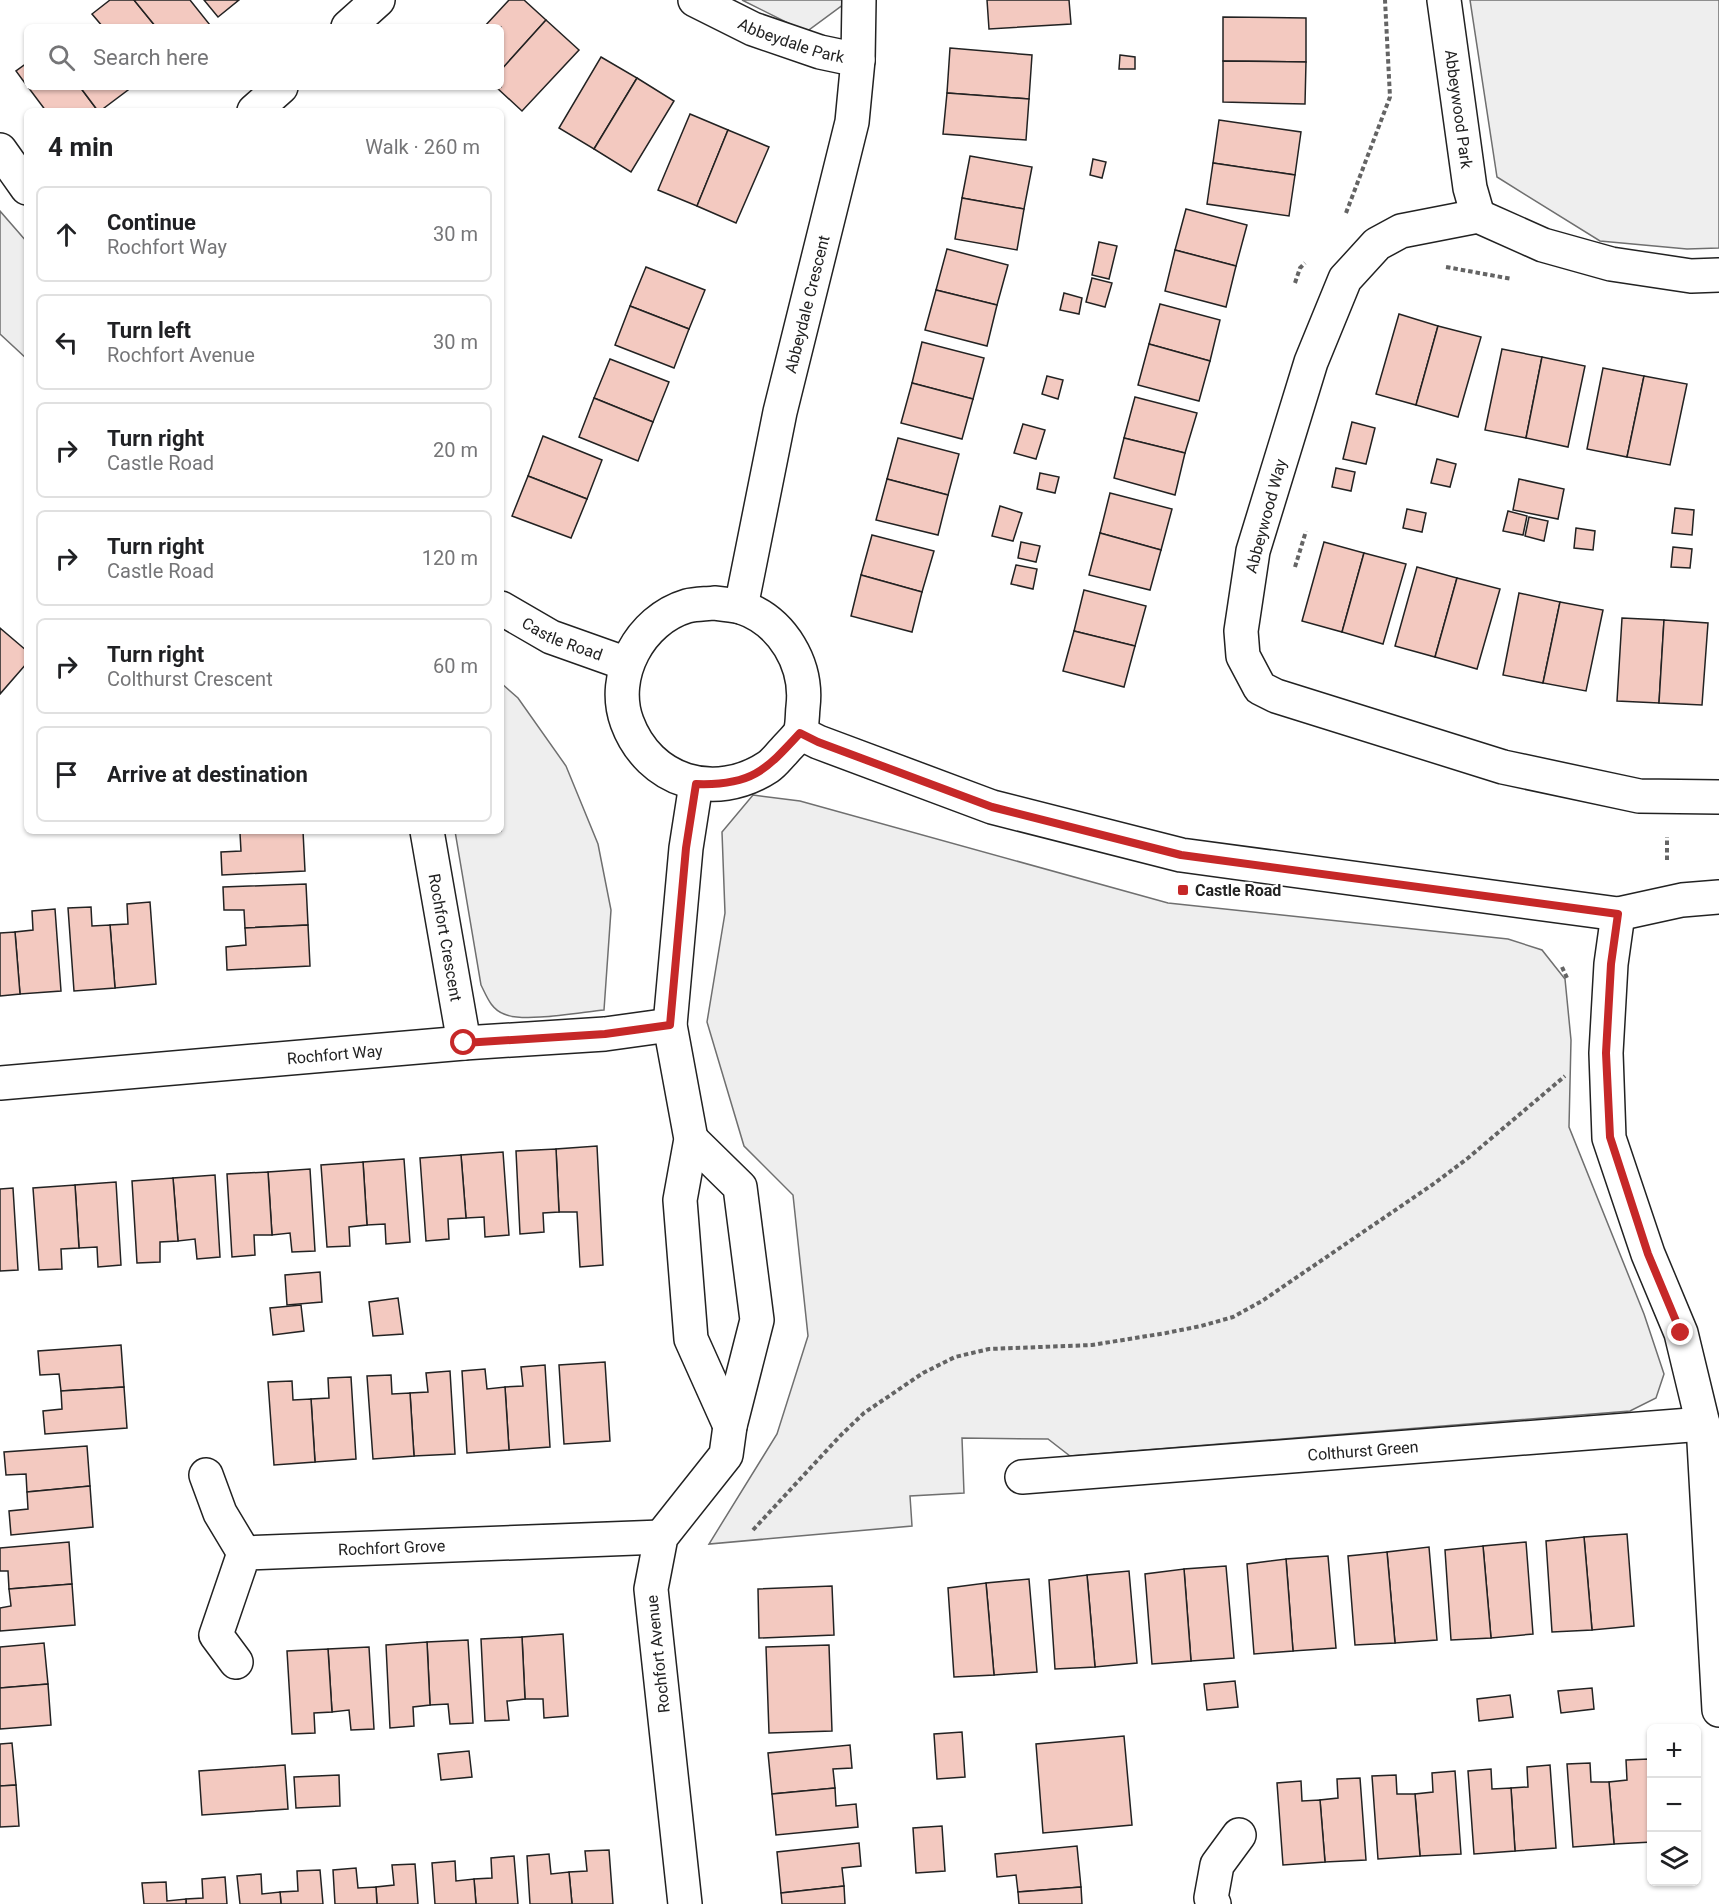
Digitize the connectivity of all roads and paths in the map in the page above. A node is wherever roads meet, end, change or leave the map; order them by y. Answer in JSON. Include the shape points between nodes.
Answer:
{"nodes":[{"id":1,"x":378,"y":0,"type":"edge"},
{"id":2,"x":695,"y":0,"type":"edge"},
{"id":3,"x":859,"y":0,"type":"edge"},
{"id":4,"x":1444,"y":0,"type":"edge"},
{"id":5,"x":351,"y":24,"type":"edge"},
{"id":6,"x":858,"y":60,"type":"junction"},
{"id":7,"x":278,"y":90,"type":"edge"},
{"id":8,"x":257,"y":108,"type":"edge"},
{"id":9,"x":0,"y":150,"type":"edge"},
{"id":10,"x":24,"y":184,"type":"edge"},
{"id":11,"x":1478,"y":216,"type":"junction"},
{"id":12,"x":1439,"y":265,"type":"dead end"},
{"id":13,"x":1719,"y":275,"type":"edge"},
{"id":14,"x":1515,"y":279,"type":"dead end"},
{"id":15,"x":1309,"y":522,"type":"dead end"},
{"id":16,"x":1295,"y":567,"type":"dead end"},
{"id":17,"x":741,"y":607,"type":"junction"},
{"id":18,"x":504,"y":610,"type":"edge"},
{"id":19,"x":627,"y":664,"type":"junction"},
{"id":20,"x":800,"y":733,"type":"junction"},
{"id":21,"x":696,"y":784,"type":"junction"},
{"id":22,"x":1719,"y":797,"type":"edge"},
{"id":23,"x":429,"y":834,"type":"edge"},
{"id":24,"x":1719,"y":897,"type":"edge"},
{"id":25,"x":1618,"y":914,"type":"junction"},
{"id":26,"x":1562,"y":967,"type":"dead end"},
{"id":27,"x":1570,"y":986,"type":"dead end"},
{"id":28,"x":670,"y":1025,"type":"junction"},
{"id":29,"x":464,"y":1043,"type":"junction"},
{"id":30,"x":1567,"y":1074,"type":"dead end"},
{"id":31,"x":0,"y":1083,"type":"edge"},
{"id":32,"x":691,"y":1139,"type":"junction"},
{"id":33,"x":1703,"y":1424,"type":"junction"},
{"id":34,"x":730,"y":1426,"type":"junction"},
{"id":35,"x":206,"y":1474,"type":"dead end"},
{"id":36,"x":1022,"y":1477,"type":"dead end"},
{"id":37,"x":753,"y":1530,"type":"dead end"},
{"id":38,"x":661,"y":1538,"type":"junction"},
{"id":39,"x":244,"y":1553,"type":"junction"},
{"id":40,"x":236,"y":1662,"type":"dead end"},
{"id":41,"x":1719,"y":1710,"type":"edge"},
{"id":42,"x":1239,"y":1835,"type":"dead end"},
{"id":43,"x":685,"y":1904,"type":"edge"},
{"id":44,"x":1214,"y":1904,"type":"edge"}],
"edges":[{"from":1,"to":5,"type":"street"},
{"from":2,"to":6,"type":"street","name":"Abbeydale Park","via":[[753,29],[820,52]]},
{"from":3,"to":6,"type":"street","name":"Abbeydale Crescent"},
{"from":4,"to":11,"type":"street","name":"Abbeywood Park","via":[[1470,188]]},
{"from":6,"to":17,"type":"street","name":"Abbeydale Crescent","via":[[852,122],[780,412]]},
{"from":7,"to":8,"type":"street"},
{"from":9,"to":10,"type":"street"},
{"from":11,"to":13,"type":"street","via":[[1543,245],[1611,264],[1691,276]]},
{"from":11,"to":22,"type":"street","name":"Abbeywood Way","via":[[1401,231],[1377,244],[1345,279],[1311,362],[1253,551],[1241,631],[1243,656],[1260,688],[1276,696],[1503,767],[1639,796]]},
{"from":12,"to":14,"type":"path"},
{"from":15,"to":16,"type":"path"},
{"from":17,"to":19,"type":"street","via":[[714,603],[687,606],[663,618],[642,636]]},
{"from":17,"to":20,"type":"street","via":[[767,620],[787,641],[800,667],[804,696]]},
{"from":18,"to":19,"type":"street","name":"Castle Road","via":[[550,637]]},
{"from":19,"to":21,"type":"street","via":[[622,686],[624,713],[633,738],[649,759],[670,775]]},
{"from":20,"to":21,"type":"street","via":[[769,766],[747,778],[722,785]]},
{"from":20,"to":25,"type":"street","via":[[992,807],[1181,855]]},
{"from":21,"to":28,"type":"street","via":[[686,848]]},
{"from":23,"to":29,"type":"street","name":"Rochfort Crescent"},
{"from":24,"to":25,"type":"street","via":[[1682,900]]},
{"from":25,"to":33,"type":"street","via":[[1606,1053],[1610,1137],[1648,1254],[1681,1333]]},
{"from":26,"to":27,"type":"path"},
{"from":28,"to":29,"type":"street","name":"Rochfort Way","via":[[605,1034]]},
{"from":28,"to":32,"type":"street"},
{"from":29,"to":31,"type":"street","name":"Rochfort Way"},
{"from":30,"to":37,"type":"path","via":[[1432,1185],[1233,1317],[1092,1345],[989,1349],[955,1357],[924,1373],[864,1413]]},
{"from":32,"to":34,"type":"street","via":[[680,1200],[691,1338]]},
{"from":32,"to":34,"type":"street","name":"Rochfort Avenue","via":[[740,1187],[757,1320]]},
{"from":33,"to":36,"type":"street","name":"Colthurst Green"},
{"from":33,"to":41,"type":"street"},
{"from":34,"to":38,"type":"street","name":"Rochfort Avenue","via":[[726,1455]]},
{"from":35,"to":39,"type":"street","via":[[220,1513]]},
{"from":38,"to":39,"type":"street","name":"Rochfort Grove"},
{"from":38,"to":43,"type":"street","name":"Rochfort Avenue","via":[[651,1589]]},
{"from":39,"to":40,"type":"street","via":[[216,1635]]},
{"from":42,"to":44,"type":"street","via":[[1217,1865],[1211,1898]]}]}
